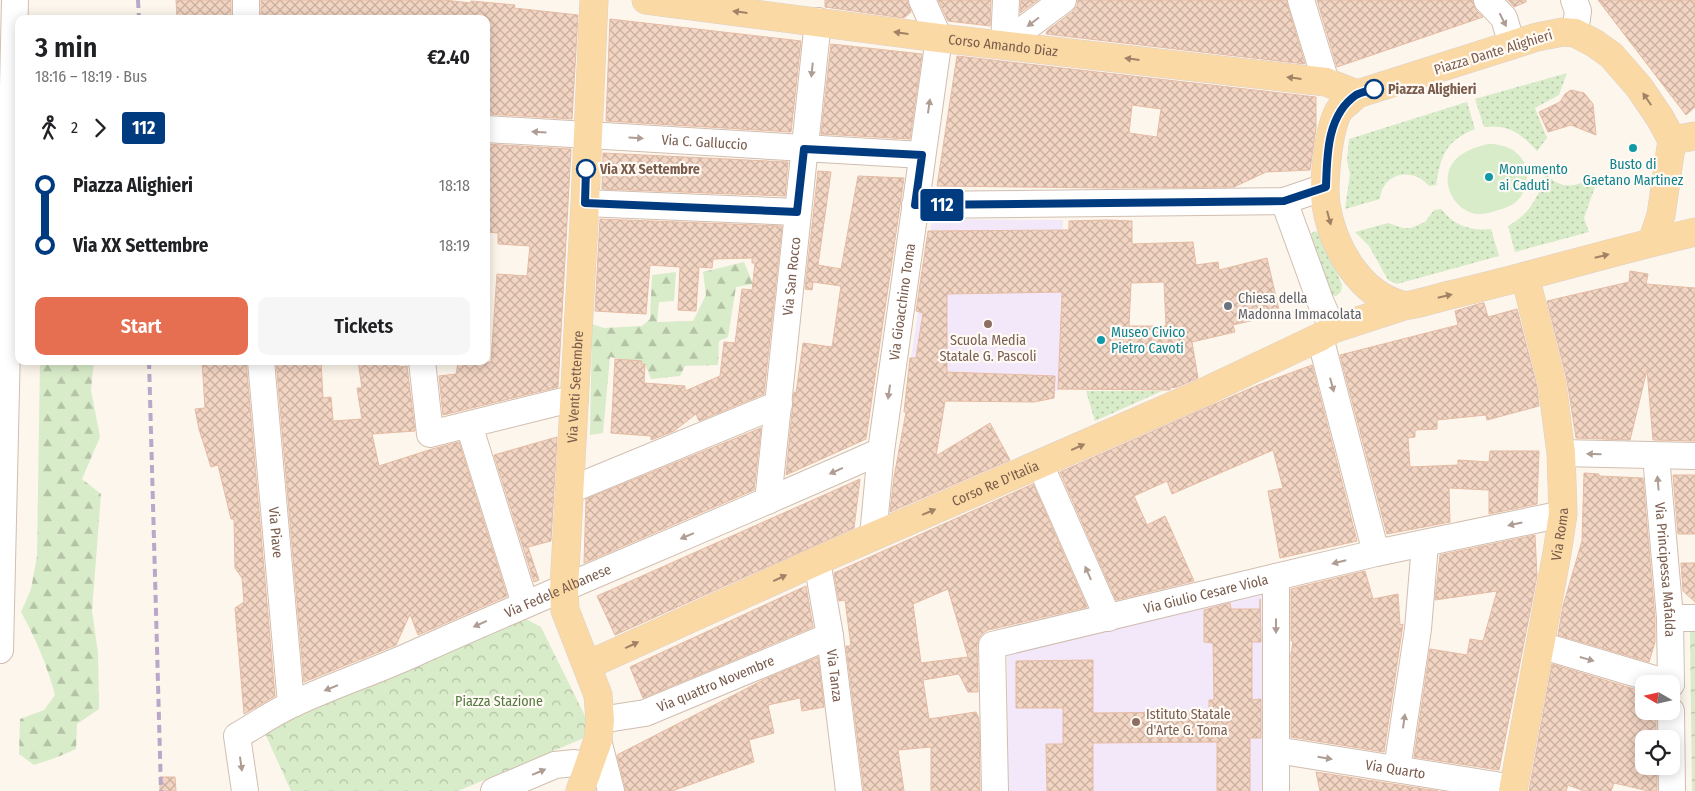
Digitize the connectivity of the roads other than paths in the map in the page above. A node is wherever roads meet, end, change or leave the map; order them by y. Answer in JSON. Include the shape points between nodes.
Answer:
{"nodes":[{"id":1,"x":15,"y":0,"type":"edge"},
{"id":2,"x":246,"y":0,"type":"edge"},
{"id":3,"x":594,"y":0,"type":"edge"},
{"id":4,"x":646,"y":0,"type":"edge"},
{"id":5,"x":922,"y":0,"type":"edge"},
{"id":6,"x":1006,"y":0,"type":"edge"},
{"id":7,"x":1063,"y":0,"type":"edge"},
{"id":8,"x":1301,"y":0,"type":"edge"},
{"id":9,"x":1487,"y":0,"type":"edge"},
{"id":10,"x":1574,"y":0,"type":"edge"},
{"id":11,"x":246,"y":15,"type":"edge"},
{"id":12,"x":818,"y":21,"type":"junction"},
{"id":13,"x":1575,"y":33,"type":"junction"},
{"id":14,"x":939,"y":38,"type":"junction"},
{"id":15,"x":1004,"y":44,"type":"junction"},
{"id":16,"x":1512,"y":45,"type":"junction"},
{"id":17,"x":1326,"y":82,"type":"junction"},
{"id":18,"x":1357,"y":94,"type":"junction"},
{"id":19,"x":490,"y":129,"type":"edge"},
{"id":20,"x":588,"y":135,"type":"junction"},
{"id":21,"x":1684,"y":138,"type":"edge"},
{"id":22,"x":804,"y":149,"type":"junction"},
{"id":23,"x":922,"y":155,"type":"junction"},
{"id":24,"x":1326,"y":187,"type":"junction"},
{"id":25,"x":1284,"y":201,"type":"junction"},
{"id":26,"x":585,"y":203,"type":"junction"},
{"id":27,"x":915,"y":205,"type":"junction"},
{"id":28,"x":797,"y":212,"type":"junction"},
{"id":29,"x":1695,"y":232,"type":"edge"},
{"id":30,"x":1652,"y":242,"type":"junction"},
{"id":31,"x":1525,"y":276,"type":"junction"},
{"id":32,"x":1404,"y":306,"type":"junction"},
{"id":33,"x":1326,"y":333,"type":"junction"},
{"id":34,"x":261,"y":365,"type":"edge"},
{"id":35,"x":422,"y":365,"type":"edge"},
{"id":36,"x":575,"y":398,"type":"junction"},
{"id":37,"x":779,"y":404,"type":"junction"},
{"id":38,"x":469,"y":425,"type":"junction"},
{"id":39,"x":881,"y":451,"type":"junction"},
{"id":40,"x":1561,"y":454,"type":"junction"},
{"id":41,"x":1656,"y":456,"type":"junction"},
{"id":42,"x":1695,"y":456,"type":"edge"},
{"id":43,"x":1040,"y":464,"type":"junction"},
{"id":44,"x":570,"y":490,"type":"junction"},
{"id":45,"x":768,"y":502,"type":"junction"},
{"id":46,"x":1563,"y":514,"type":"junction"},
{"id":47,"x":872,"y":536,"type":"junction"},
{"id":48,"x":1425,"y":544,"type":"junction"},
{"id":49,"x":1376,"y":553,"type":"junction"},
{"id":50,"x":817,"y":560,"type":"junction"},
{"id":51,"x":1276,"y":577,"type":"junction"},
{"id":52,"x":564,"y":589,"type":"junction"},
{"id":53,"x":525,"y":604,"type":"junction"},
{"id":54,"x":1108,"y":618,"type":"junction"},
{"id":55,"x":1683,"y":618,"type":"edge"},
{"id":56,"x":830,"y":636,"type":"junction"},
{"id":57,"x":1540,"y":645,"type":"junction"},
{"id":58,"x":0,"y":650,"type":"edge"},
{"id":59,"x":588,"y":665,"type":"junction"},
{"id":60,"x":1641,"y":675,"type":"edge"},
{"id":61,"x":1673,"y":675,"type":"edge"},
{"id":62,"x":291,"y":704,"type":"junction"},
{"id":63,"x":1671,"y":720,"type":"edge"},
{"id":64,"x":599,"y":730,"type":"junction"},
{"id":65,"x":1276,"y":750,"type":"junction"},
{"id":66,"x":1397,"y":769,"type":"junction"},
{"id":67,"x":587,"y":783,"type":"edge"},
{"id":68,"x":1514,"y":789,"type":"edge"},
{"id":69,"x":246,"y":791,"type":"edge"},
{"id":70,"x":494,"y":791,"type":"edge"},
{"id":71,"x":611,"y":791,"type":"edge"},
{"id":72,"x":849,"y":791,"type":"edge"},
{"id":73,"x":995,"y":791,"type":"edge"},
{"id":74,"x":1276,"y":791,"type":"edge"},
{"id":75,"x":1672,"y":791,"type":"edge"}],
"edges":[{"from":1,"to":58,"type":"street"},
{"from":2,"to":11,"type":"street"},
{"from":3,"to":20,"type":"main road","name":"Via Venti Settembre"},
{"from":12,"to":4,"type":"main road","name":"Corso Amando Diaz","one_way":true},
{"from":5,"to":14,"type":"street"},
{"from":6,"to":15,"type":"street"},
{"from":7,"to":15,"type":"street","one_way":true},
{"from":8,"to":17,"type":"street"},
{"from":9,"to":16,"type":"street","one_way":true,"via":[[1504,18]]},
{"from":10,"to":13,"type":"street","via":[[1578,11]]},
{"from":14,"to":12,"type":"main road","name":"Corso Amando Diaz","one_way":true},
{"from":12,"to":22,"type":"street","name":"Via San Rocco","one_way":true},
{"from":13,"to":16,"type":"main road","name":"Piazza Dante Alighieri","via":[[1563,32]]},
{"from":21,"to":13,"type":"main road","one_way":true,"via":[[1660,118],[1611,55]]},
{"from":14,"to":15,"type":"main road","name":"Corso Amando Diaz"},
{"from":23,"to":14,"type":"street","name":"Via Gioacchino Toma","one_way":true},
{"from":17,"to":15,"type":"main road","name":"Corso Amando Diaz","one_way":true},
{"from":16,"to":18,"type":"main road","name":"Piazza Dante Alighieri"},
{"from":17,"to":18,"type":"main road","name":"Corso Amando Diaz"},
{"from":18,"to":24,"type":"main road","name":"Piazza Dante Alighieri","via":[[1340,110],[1332,132]]},
{"from":20,"to":19,"type":"street","name":"Via C. Galluccio","one_way":true},
{"from":20,"to":22,"type":"street","name":"Via C. Galluccio","one_way":true},
{"from":20,"to":26,"type":"main road","name":"Via Venti Settembre"},
{"from":21,"to":30,"type":"main road"},
{"from":22,"to":23,"type":"street","name":"Via C. Galluccio"},
{"from":22,"to":28,"type":"street","name":"Via San Rocco"},
{"from":23,"to":27,"type":"street","name":"Via Gioacchino Toma"},
{"from":24,"to":25,"type":"street"},
{"from":24,"to":32,"type":"main road","name":"Piazza Dante Alighieri","one_way":true,"via":[[1328,214],[1345,258],[1373,291]]},
{"from":25,"to":27,"type":"street"},
{"from":25,"to":33,"type":"street","via":[[1321,303]]},
{"from":26,"to":28,"type":"street"},
{"from":26,"to":36,"type":"main road","name":"Via Venti Settembre"},
{"from":27,"to":39,"type":"street","name":"Via Gioacchino Toma","one_way":true},
{"from":28,"to":37,"type":"street","name":"Via San Rocco"},
{"from":29,"to":30,"type":"main road"},
{"from":31,"to":30,"type":"main road","one_way":true},
{"from":32,"to":31,"type":"main road","one_way":true},
{"from":31,"to":40,"type":"main road","name":"Via Roma","via":[[1552,384]]},
{"from":32,"to":33,"type":"main road","name":"Corso Re D'Italia"},
{"from":43,"to":33,"type":"main road","name":"Corso Re D'Italia","one_way":true,"via":[[1202,393]]},
{"from":33,"to":49,"type":"street","one_way":true},
{"from":34,"to":62,"type":"street","name":"Via Piave"},
{"from":35,"to":38,"type":"street","via":[[430,434]]},
{"from":36,"to":38,"type":"street"},
{"from":36,"to":44,"type":"main road","name":"Via Venti Settembre"},
{"from":37,"to":44,"type":"street"},
{"from":37,"to":45,"type":"street","name":"Via San Rocco"},
{"from":38,"to":53,"type":"street"},
{"from":39,"to":45,"type":"street","name":"Via Fedele Albanese","one_way":true},
{"from":39,"to":47,"type":"street","name":"Via Gioacchino Toma"},
{"from":41,"to":40,"type":"street","one_way":true},
{"from":40,"to":46,"type":"main road","name":"Via Roma"},
{"from":41,"to":42,"type":"street"},
{"from":55,"to":41,"type":"street","name":"Via Principessa Mafalda","one_way":true},
{"from":47,"to":43,"type":"main road","name":"Corso Re D'Italia","one_way":true},
{"from":54,"to":43,"type":"street","one_way":true},
{"from":44,"to":52,"type":"main road","name":"Via Venti Settembre"},
{"from":45,"to":52,"type":"street","name":"Via Fedele Albanese","one_way":true},
{"from":46,"to":48,"type":"street","name":"Via Giulio Cesare Viola","one_way":true},
{"from":46,"to":57,"type":"main road","name":"Via Roma"},
{"from":47,"to":50,"type":"main road","name":"Corso Re D'Italia"},
{"from":48,"to":49,"type":"street","name":"Via Giulio Cesare Viola"},
{"from":66,"to":48,"type":"street","one_way":true,"via":[[1418,629]]},
{"from":49,"to":51,"type":"street","name":"Via Giulio Cesare Viola","one_way":true},
{"from":50,"to":56,"type":"street","name":"Via Tanza"},
{"from":59,"to":50,"type":"main road","name":"Corso Re D'Italia","one_way":true},
{"from":51,"to":54,"type":"street","name":"Via Giulio Cesare Viola"},
{"from":51,"to":65,"type":"street","one_way":true},
{"from":52,"to":53,"type":"street","name":"Via Fedele Albanese"},
{"from":52,"to":59,"type":"main road","name":"Via Venti Settembre","via":[[565,610]]},
{"from":53,"to":62,"type":"street","name":"Via Fedele Albanese","one_way":true,"via":[[408,657]]},
{"from":54,"to":73,"type":"street","name":"Via Giulio Cesare Viola","via":[[992,645]]},
{"from":55,"to":61,"type":"street","name":"Via Principessa Mafalda"},
{"from":56,"to":64,"type":"street","name":"Via quattro Novembre"},
{"from":56,"to":72,"type":"street","name":"Via Tanza"},
{"from":57,"to":60,"type":"street","one_way":true},
{"from":57,"to":68,"type":"main road","name":"Via Roma"},
{"from":59,"to":64,"type":"main road","name":"Via Venti Settembre","via":[[598,694]]},
{"from":62,"to":69,"type":"street","name":"Via Fedele Albanese","one_way":true,"via":[[237,736]]},
{"from":63,"to":75,"type":"street"},
{"from":64,"to":67,"type":"main road","name":"Via Venti Settembre"},
{"from":64,"to":71,"type":"street"},
{"from":65,"to":66,"type":"street","name":"Via Quarto","one_way":true},
{"from":65,"to":74,"type":"street"},
{"from":66,"to":68,"type":"street","name":"Via Quarto"},
{"from":70,"to":67,"type":"street","one_way":true,"via":[[555,765],[574,763]]}]}
